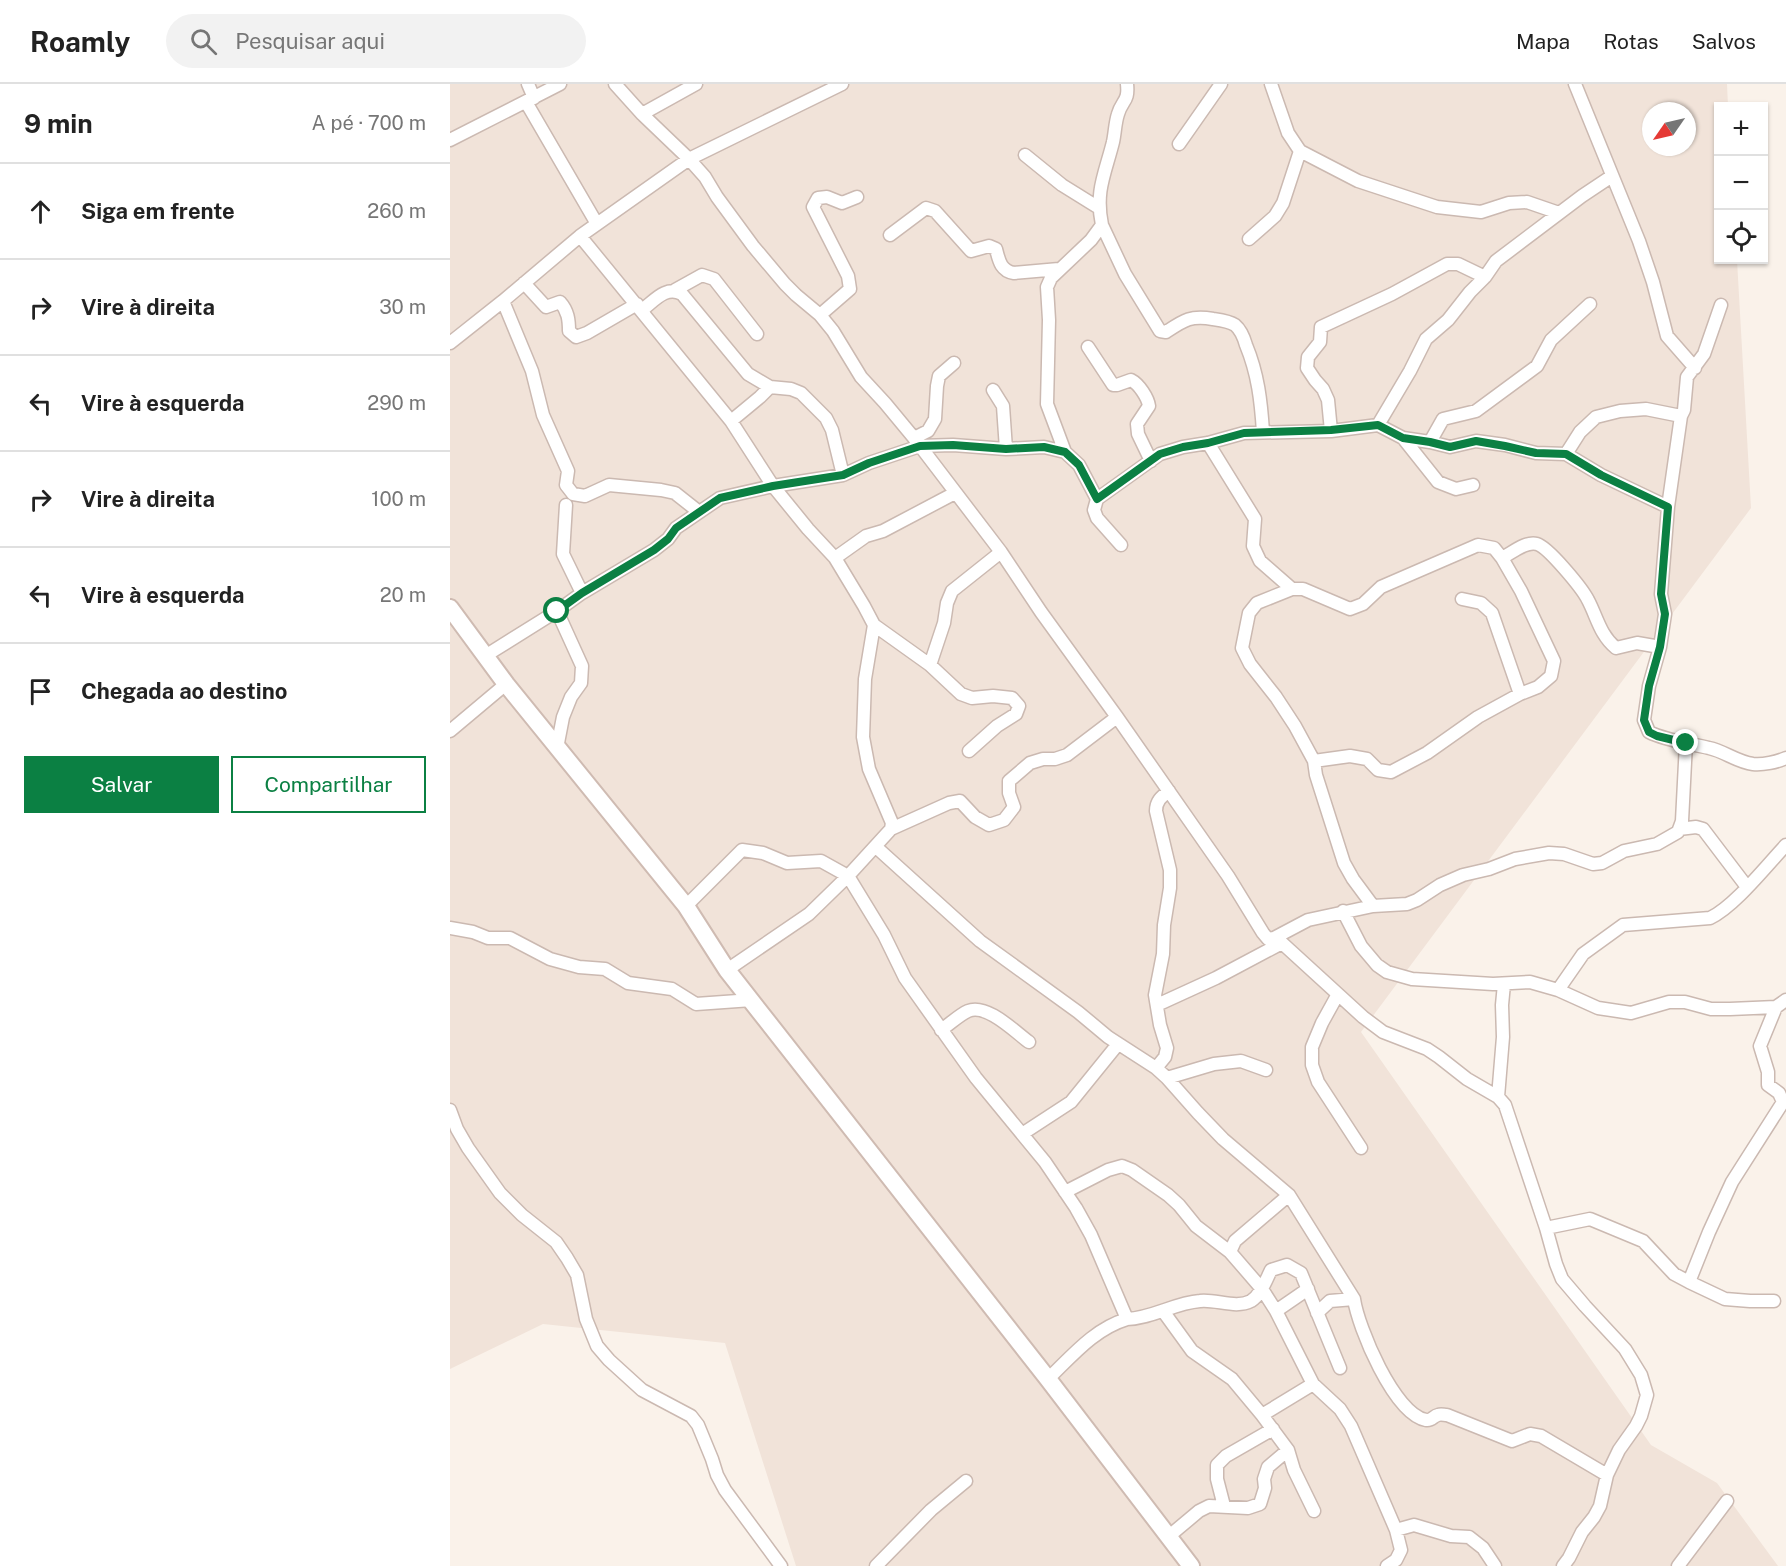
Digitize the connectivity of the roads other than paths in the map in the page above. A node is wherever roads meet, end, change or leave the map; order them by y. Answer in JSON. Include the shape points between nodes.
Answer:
{"nodes":[{"id":1,"x":528,"y":84,"type":"edge"},
{"id":2,"x":560,"y":84,"type":"edge"},
{"id":3,"x":615,"y":84,"type":"edge"},
{"id":4,"x":696,"y":84,"type":"edge"},
{"id":5,"x":842,"y":84,"type":"edge"},
{"id":6,"x":1127,"y":84,"type":"edge"},
{"id":7,"x":1221,"y":84,"type":"edge"},
{"id":8,"x":1271,"y":84,"type":"edge"},
{"id":9,"x":1575,"y":84,"type":"edge"},
{"id":10,"x":530,"y":100,"type":"junction"},
{"id":11,"x":642,"y":114,"type":"junction"},
{"id":12,"x":450,"y":140,"type":"edge"},
{"id":13,"x":1179,"y":144,"type":"dead end"},
{"id":14,"x":1300,"y":151,"type":"junction"},
{"id":15,"x":1025,"y":155,"type":"dead end"},
{"id":16,"x":689,"y":159,"type":"junction"},
{"id":17,"x":1612,"y":176,"type":"junction"},
{"id":18,"x":856,"y":197,"type":"dead end"},
{"id":19,"x":1099,"y":208,"type":"junction"},
{"id":20,"x":1559,"y":213,"type":"junction"},
{"id":21,"x":597,"y":224,"type":"junction"},
{"id":22,"x":1102,"y":225,"type":"junction"},
{"id":23,"x":890,"y":235,"type":"dead end"},
{"id":24,"x":580,"y":236,"type":"junction"},
{"id":25,"x":1249,"y":240,"type":"dead end"},
{"id":26,"x":1059,"y":269,"type":"junction"},
{"id":27,"x":1485,"y":277,"type":"junction"},
{"id":28,"x":524,"y":283,"type":"junction"},
{"id":29,"x":675,"y":290,"type":"junction"},
{"id":30,"x":503,"y":301,"type":"junction"},
{"id":31,"x":1590,"y":304,"type":"dead end"},
{"id":32,"x":1721,"y":305,"type":"dead end"},
{"id":33,"x":639,"y":307,"type":"junction"},
{"id":34,"x":820,"y":315,"type":"junction"},
{"id":35,"x":758,"y":334,"type":"dead end"},
{"id":36,"x":450,"y":343,"type":"edge"},
{"id":37,"x":1088,"y":347,"type":"dead end"},
{"id":38,"x":954,"y":363,"type":"dead end"},
{"id":39,"x":1695,"y":368,"type":"junction"},
{"id":40,"x":770,"y":387,"type":"junction"},
{"id":41,"x":993,"y":390,"type":"dead end"},
{"id":42,"x":1681,"y":416,"type":"junction"},
{"id":43,"x":731,"y":421,"type":"junction"},
{"id":44,"x":1378,"y":425,"type":"junction"},
{"id":45,"x":1331,"y":430,"type":"junction"},
{"id":46,"x":1263,"y":432,"type":"junction"},
{"id":47,"x":1403,"y":438,"type":"junction"},
{"id":48,"x":917,"y":442,"type":"junction"},
{"id":49,"x":1430,"y":442,"type":"junction"},
{"id":50,"x":1208,"y":443,"type":"junction"},
{"id":51,"x":1006,"y":449,"type":"junction"},
{"id":52,"x":1065,"y":452,"type":"junction"},
{"id":53,"x":1566,"y":454,"type":"junction"},
{"id":54,"x":1151,"y":461,"type":"junction"},
{"id":55,"x":843,"y":475,"type":"junction"},
{"id":56,"x":1473,"y":485,"type":"dead end"},
{"id":57,"x":773,"y":486,"type":"junction"},
{"id":58,"x":955,"y":493,"type":"junction"},
{"id":59,"x":1097,"y":499,"type":"junction"},
{"id":60,"x":566,"y":505,"type":"dead end"},
{"id":61,"x":1668,"y":507,"type":"junction"},
{"id":62,"x":699,"y":512,"type":"junction"},
{"id":63,"x":1121,"y":545,"type":"dead end"},
{"id":64,"x":1001,"y":552,"type":"junction"},
{"id":65,"x":836,"y":558,"type":"junction"},
{"id":66,"x":1502,"y":558,"type":"junction"},
{"id":67,"x":1292,"y":589,"type":"junction"},
{"id":68,"x":582,"y":593,"type":"junction"},
{"id":69,"x":1462,"y":600,"type":"dead end"},
{"id":70,"x":450,"y":608,"type":"edge"},
{"id":71,"x":557,"y":611,"type":"junction"},
{"id":72,"x":873,"y":626,"type":"junction"},
{"id":73,"x":1660,"y":647,"type":"junction"},
{"id":74,"x":485,"y":656,"type":"junction"},
{"id":75,"x":930,"y":665,"type":"junction"},
{"id":76,"x":506,"y":684,"type":"junction"},
{"id":77,"x":1520,"y":694,"type":"junction"},
{"id":78,"x":1117,"y":717,"type":"junction"},
{"id":79,"x":450,"y":731,"type":"edge"},
{"id":80,"x":1686,"y":743,"type":"junction"},
{"id":81,"x":557,"y":748,"type":"junction"},
{"id":82,"x":969,"y":751,"type":"dead end"},
{"id":83,"x":1786,"y":758,"type":"edge"},
{"id":84,"x":1314,"y":761,"type":"junction"},
{"id":85,"x":1169,"y":791,"type":"junction"},
{"id":86,"x":891,"y":829,"type":"junction"},
{"id":87,"x":1679,"y":829,"type":"junction"},
{"id":88,"x":1786,"y":844,"type":"edge"},
{"id":89,"x":876,"y":847,"type":"junction"},
{"id":90,"x":848,"y":876,"type":"junction"},
{"id":91,"x":1747,"y":887,"type":"junction"},
{"id":92,"x":686,"y":906,"type":"junction"},
{"id":93,"x":1373,"y":906,"type":"junction"},
{"id":94,"x":1343,"y":911,"type":"junction"},
{"id":95,"x":450,"y":928,"type":"edge"},
{"id":96,"x":1268,"y":939,"type":"junction"},
{"id":97,"x":1282,"y":943,"type":"junction"},
{"id":98,"x":727,"y":970,"type":"junction"},
{"id":99,"x":1504,"y":984,"type":"junction"},
{"id":100,"x":1558,"y":990,"type":"junction"},
{"id":101,"x":1338,"y":994,"type":"junction"},
{"id":102,"x":752,"y":1000,"type":"junction"},
{"id":103,"x":1781,"y":1004,"type":"edge"},
{"id":104,"x":1157,"y":1005,"type":"junction"},
{"id":105,"x":941,"y":1030,"type":"junction"},
{"id":106,"x":1029,"y":1042,"type":"dead end"},
{"id":107,"x":1118,"y":1044,"type":"junction"},
{"id":108,"x":1156,"y":1068,"type":"junction"},
{"id":109,"x":1266,"y":1070,"type":"dead end"},
{"id":110,"x":1167,"y":1078,"type":"junction"},
{"id":111,"x":1498,"y":1097,"type":"junction"},
{"id":112,"x":1784,"y":1103,"type":"edge"},
{"id":113,"x":450,"y":1110,"type":"edge"},
{"id":114,"x":1022,"y":1134,"type":"junction"},
{"id":115,"x":1361,"y":1148,"type":"dead end"},
{"id":116,"x":1065,"y":1192,"type":"junction"},
{"id":117,"x":1288,"y":1195,"type":"junction"},
{"id":118,"x":1546,"y":1228,"type":"junction"},
{"id":119,"x":1230,"y":1252,"type":"junction"},
{"id":120,"x":1689,"y":1282,"type":"junction"},
{"id":121,"x":1262,"y":1289,"type":"junction"},
{"id":122,"x":1308,"y":1289,"type":"junction"},
{"id":123,"x":1354,"y":1299,"type":"junction"},
{"id":124,"x":1774,"y":1301,"type":"dead end"},
{"id":125,"x":1163,"y":1311,"type":"junction"},
{"id":126,"x":1276,"y":1311,"type":"junction"},
{"id":127,"x":1317,"y":1313,"type":"junction"},
{"id":128,"x":1127,"y":1319,"type":"junction"},
{"id":129,"x":1340,"y":1368,"type":"dead end"},
{"id":130,"x":1048,"y":1379,"type":"junction"},
{"id":131,"x":1313,"y":1384,"type":"junction"},
{"id":132,"x":1262,"y":1415,"type":"junction"},
{"id":133,"x":1273,"y":1429,"type":"junction"},
{"id":134,"x":1288,"y":1450,"type":"junction"},
{"id":135,"x":1607,"y":1475,"type":"junction"},
{"id":136,"x":966,"y":1481,"type":"dead end"},
{"id":137,"x":1727,"y":1501,"type":"dead end"},
{"id":138,"x":1224,"y":1506,"type":"junction"},
{"id":139,"x":1314,"y":1511,"type":"dead end"},
{"id":140,"x":1396,"y":1530,"type":"junction"},
{"id":141,"x":1168,"y":1537,"type":"junction"},
{"id":142,"x":781,"y":1566,"type":"edge"},
{"id":143,"x":876,"y":1566,"type":"edge"},
{"id":144,"x":1191,"y":1566,"type":"edge"},
{"id":145,"x":1387,"y":1566,"type":"edge"},
{"id":146,"x":1495,"y":1566,"type":"edge"},
{"id":147,"x":1563,"y":1566,"type":"edge"},
{"id":148,"x":1678,"y":1566,"type":"edge"}],
"edges":[{"from":1,"to":10,"type":"street"},
{"from":2,"to":10,"type":"street"},
{"from":3,"to":11,"type":"street"},
{"from":4,"to":11,"type":"street"},
{"from":5,"to":16,"type":"street"},
{"from":6,"to":19,"type":"street","via":[[1128,96],[1118,112],[1100,185]]},
{"from":7,"to":13,"type":"street"},
{"from":8,"to":14,"type":"street","via":[[1288,133]]},
{"from":9,"to":17,"type":"street"},
{"from":10,"to":12,"type":"street"},
{"from":10,"to":21,"type":"street"},
{"from":11,"to":16,"type":"street"},
{"from":14,"to":20,"type":"street","via":[[1358,181],[1437,207],[1481,212],[1527,202]]},
{"from":14,"to":25,"type":"street","via":[[1275,216]]},
{"from":15,"to":19,"type":"street","via":[[1067,190]]},
{"from":16,"to":21,"type":"street"},
{"from":16,"to":34,"type":"street","via":[[753,246],[795,295]]},
{"from":17,"to":20,"type":"street"},
{"from":17,"to":39,"type":"street","via":[[1639,241],[1667,336]]},
{"from":18,"to":34,"type":"street","via":[[842,203],[818,198],[813,207],[849,276],[850,289]]},
{"from":19,"to":22,"type":"street"},
{"from":20,"to":27,"type":"street","via":[[1496,261]]},
{"from":21,"to":24,"type":"street"},
{"from":22,"to":26,"type":"street"},
{"from":22,"to":46,"type":"street","via":[[1125,274],[1160,331],[1166,332],[1183,320],[1198,316],[1235,325],[1254,364]]},
{"from":23,"to":26,"type":"street","via":[[926,208],[935,211],[971,251],[989,246],[996,249],[1007,272]]},
{"from":24,"to":28,"type":"street"},
{"from":24,"to":33,"type":"street"},
{"from":26,"to":52,"type":"street","via":[[1047,287],[1047,404]]},
{"from":27,"to":44,"type":"street","via":[[1426,339]]},
{"from":27,"to":45,"type":"street","via":[[1458,264],[1447,264],[1321,327],[1320,342],[1308,357],[1307,368],[1328,400]]},
{"from":28,"to":30,"type":"street"},
{"from":28,"to":33,"type":"street","via":[[546,307],[560,302],[566,309],[569,331],[576,338]]},
{"from":29,"to":33,"type":"street","via":[[667,290]]},
{"from":29,"to":35,"type":"street","via":[[702,275],[714,279]]},
{"from":29,"to":40,"type":"street","via":[[748,374]]},
{"from":30,"to":36,"type":"street"},
{"from":30,"to":62,"type":"street","via":[[532,371],[543,415],[568,471],[566,485],[573,494],[585,496],[609,485],[661,490],[675,493]]},
{"from":31,"to":49,"type":"street","via":[[1551,340],[1537,366],[1476,411],[1443,419]]},
{"from":32,"to":39,"type":"street"},
{"from":33,"to":43,"type":"street"},
{"from":34,"to":48,"type":"street","via":[[861,377]]},
{"from":37,"to":54,"type":"street","via":[[1113,385],[1131,380],[1148,400],[1149,406],[1137,424]]},
{"from":38,"to":48,"type":"street","via":[[939,376],[935,419]]},
{"from":39,"to":42,"type":"street","via":[[1687,377]]},
{"from":40,"to":43,"type":"street"},
{"from":40,"to":55,"type":"street","via":[[801,393],[826,418]]},
{"from":41,"to":51,"type":"street","via":[[1003,406]]},
{"from":42,"to":53,"type":"street","via":[[1646,409],[1596,417]]},
{"from":42,"to":61,"type":"street"},
{"from":43,"to":57,"type":"street"},
{"from":44,"to":45,"type":"street"},
{"from":44,"to":47,"type":"street"},
{"from":45,"to":46,"type":"street"},
{"from":46,"to":50,"type":"street"},
{"from":47,"to":49,"type":"street"},
{"from":47,"to":56,"type":"street","via":[[1438,482],[1456,489]]},
{"from":48,"to":51,"type":"street"},
{"from":48,"to":55,"type":"street"},
{"from":48,"to":58,"type":"street"},
{"from":49,"to":53,"type":"street","via":[[1450,447],[1476,441],[1536,453]]},
{"from":50,"to":54,"type":"street","via":[[1160,454]]},
{"from":50,"to":67,"type":"street","via":[[1255,519],[1253,546],[1260,561]]},
{"from":51,"to":52,"type":"street","via":[[1044,447]]},
{"from":52,"to":59,"type":"street","via":[[1079,465]]},
{"from":53,"to":61,"type":"street"},
{"from":54,"to":59,"type":"street"},
{"from":55,"to":57,"type":"street"},
{"from":57,"to":62,"type":"street","via":[[720,498]]},
{"from":57,"to":65,"type":"street"},
{"from":58,"to":64,"type":"street"},
{"from":58,"to":65,"type":"street","via":[[867,536]]},
{"from":59,"to":63,"type":"street","via":[[1097,518]]},
{"from":60,"to":68,"type":"street","via":[[563,554]]},
{"from":61,"to":73,"type":"street","via":[[1661,594],[1665,614]]},
{"from":62,"to":68,"type":"street","via":[[654,550]]},
{"from":64,"to":75,"type":"street","via":[[952,591]]},
{"from":64,"to":78,"type":"street"},
{"from":65,"to":72,"type":"street"},
{"from":66,"to":67,"type":"street","via":[[1494,548],[1478,545],[1381,587],[1363,604],[1350,609],[1303,589]]},
{"from":66,"to":73,"type":"street","via":[[1526,545],[1537,544],[1550,553],[1587,598],[1608,642],[1616,648],[1637,643]]},
{"from":66,"to":77,"type":"street","via":[[1554,661],[1551,676]]},
{"from":67,"to":84,"type":"street","via":[[1257,603],[1249,613],[1242,648]]},
{"from":68,"to":71,"type":"street"},
{"from":69,"to":77,"type":"street","via":[[1481,603],[1491,613]]},
{"from":70,"to":74,"type":"street"},
{"from":71,"to":74,"type":"street"},
{"from":71,"to":81,"type":"street","via":[[582,666],[581,683],[563,717]]},
{"from":72,"to":75,"type":"street"},
{"from":72,"to":86,"type":"street","via":[[865,679],[863,737],[869,769],[892,823]]},
{"from":73,"to":80,"type":"street","via":[[1644,720],[1649,732]]},
{"from":74,"to":76,"type":"street"},
{"from":75,"to":82,"type":"street","via":[[961,694],[972,698],[1012,698],[1019,706],[1016,714]]},
{"from":76,"to":79,"type":"street"},
{"from":76,"to":81,"type":"street"},
{"from":77,"to":84,"type":"street","via":[[1391,772],[1378,770],[1367,759],[1350,756]]},
{"from":78,"to":85,"type":"street"},
{"from":78,"to":86,"type":"street","via":[[1066,755],[1030,763],[1009,781],[1014,807],[1004,820],[989,825],[960,801]]},
{"from":80,"to":83,"type":"street","via":[[1755,765]]},
{"from":80,"to":87,"type":"street"},
{"from":81,"to":92,"type":"street"},
{"from":84,"to":93,"type":"street","via":[[1344,863]]},
{"from":85,"to":96,"type":"street"},
{"from":85,"to":104,"type":"street","via":[[1156,803],[1170,870]]},
{"from":86,"to":89,"type":"street"},
{"from":87,"to":91,"type":"street","via":[[1703,829]]},
{"from":87,"to":93,"type":"street","via":[[1657,844],[1624,851],[1602,863],[1549,853],[1515,859],[1463,875],[1407,904]]},
{"from":88,"to":91,"type":"street"},
{"from":89,"to":90,"type":"street"},
{"from":89,"to":107,"type":"street","via":[[980,941]]},
{"from":90,"to":92,"type":"street","via":[[821,861],[787,863],[742,850]]},
{"from":90,"to":98,"type":"street","via":[[809,914]]},
{"from":90,"to":105,"type":"street","via":[[905,978]]},
{"from":91,"to":100,"type":"street","via":[[1720,914],[1710,918],[1623,925],[1583,954]]},
{"from":92,"to":98,"type":"street"},
{"from":93,"to":94,"type":"street"},
{"from":94,"to":96,"type":"street","via":[[1308,920]]},
{"from":94,"to":99,"type":"street","via":[[1361,946],[1387,972],[1412,979]]},
{"from":95,"to":102,"type":"street","via":[[488,938],[510,938],[550,959],[610,971],[628,983],[672,989],[696,1004]]},
{"from":96,"to":97,"type":"street"},
{"from":97,"to":101,"type":"street"},
{"from":97,"to":104,"type":"street"},
{"from":98,"to":102,"type":"street"},
{"from":99,"to":100,"type":"street","via":[[1530,982]]},
{"from":99,"to":111,"type":"street"},
{"from":100,"to":103,"type":"street","via":[[1598,1008],[1631,1013],[1669,1002],[1711,1009]]},
{"from":101,"to":111,"type":"street","via":[[1383,1032],[1433,1053]]},
{"from":101,"to":115,"type":"street","via":[[1312,1047],[1312,1065],[1318,1082]]},
{"from":102,"to":130,"type":"street"},
{"from":103,"to":112,"type":"street","via":[[1760,1046],[1768,1085]]},
{"from":104,"to":108,"type":"street","via":[[1167,1048]]},
{"from":105,"to":106,"type":"street","via":[[969,1010],[980,1009]]},
{"from":105,"to":114,"type":"street"},
{"from":107,"to":108,"type":"street"},
{"from":107,"to":114,"type":"street","via":[[1071,1102]]},
{"from":108,"to":110,"type":"street"},
{"from":109,"to":110,"type":"street","via":[[1240,1060]]},
{"from":110,"to":117,"type":"street","via":[[1223,1139]]},
{"from":111,"to":118,"type":"street","via":[[1505,1105]]},
{"from":112,"to":120,"type":"street","via":[[1732,1182]]},
{"from":113,"to":142,"type":"street","via":[[468,1148],[501,1193],[556,1242],[567,1258],[577,1275],[586,1319],[597,1346],[642,1390],[691,1416],[725,1490]]},
{"from":114,"to":116,"type":"street"},
{"from":116,"to":119,"type":"street","via":[[1122,1166],[1168,1195],[1196,1226]]},
{"from":116,"to":128,"type":"street","via":[[1091,1235]]},
{"from":117,"to":119,"type":"street","via":[[1235,1241]]},
{"from":117,"to":123,"type":"street"},
{"from":118,"to":120,"type":"street","via":[[1590,1219],[1643,1241],[1674,1274]]},
{"from":118,"to":135,"type":"street","via":[[1562,1279],[1625,1348],[1641,1375],[1647,1395],[1636,1426]]},
{"from":119,"to":121,"type":"street"},
{"from":120,"to":124,"type":"street","via":[[1725,1299]]},
{"from":121,"to":122,"type":"street","via":[[1271,1270],[1287,1265],[1301,1274]]},
{"from":121,"to":125,"type":"street","via":[[1252,1301],[1239,1304],[1203,1300]]},
{"from":121,"to":126,"type":"street"},
{"from":122,"to":126,"type":"street"},
{"from":122,"to":127,"type":"street"},
{"from":123,"to":127,"type":"street","via":[[1330,1301]]},
{"from":123,"to":135,"type":"street","via":[[1356,1313],[1383,1376],[1414,1414],[1424,1420],[1447,1415],[1512,1441],[1530,1434],[1541,1436]]},
{"from":125,"to":128,"type":"street"},
{"from":125,"to":132,"type":"street","via":[[1192,1351],[1232,1380]]},
{"from":126,"to":131,"type":"street"},
{"from":127,"to":129,"type":"street"},
{"from":128,"to":130,"type":"street","via":[[1096,1333]]},
{"from":130,"to":141,"type":"street"},
{"from":131,"to":132,"type":"street"},
{"from":131,"to":140,"type":"street","via":[[1340,1409],[1351,1426]]},
{"from":132,"to":133,"type":"street"},
{"from":133,"to":134,"type":"street"},
{"from":133,"to":138,"type":"street","via":[[1217,1465]]},
{"from":134,"to":138,"type":"street","via":[[1268,1467],[1260,1504],[1248,1508]]},
{"from":134,"to":139,"type":"street"},
{"from":135,"to":147,"type":"street","via":[[1600,1506]]},
{"from":136,"to":143,"type":"street"},
{"from":137,"to":148,"type":"street"},
{"from":138,"to":141,"type":"street","via":[[1199,1511]]},
{"from":140,"to":145,"type":"street","via":[[1401,1550]]},
{"from":140,"to":146,"type":"street","via":[[1414,1525],[1469,1538],[1483,1548]]},
{"from":141,"to":144,"type":"street"}]}
